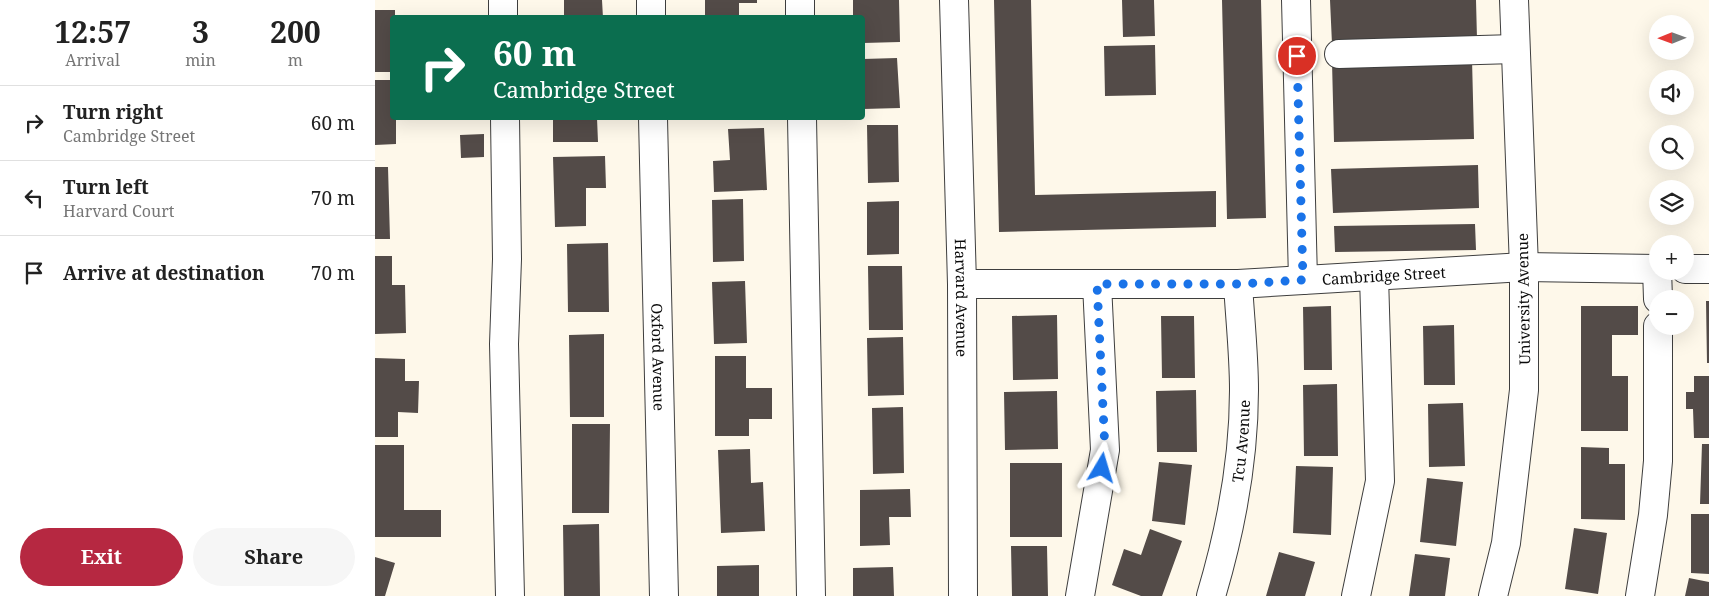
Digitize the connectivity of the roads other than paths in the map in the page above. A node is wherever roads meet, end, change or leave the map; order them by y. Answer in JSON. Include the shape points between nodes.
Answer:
{"nodes":[{"id":1,"x":503,"y":0,"type":"edge"},
{"id":2,"x":651,"y":0,"type":"edge"},
{"id":3,"x":800,"y":0,"type":"edge"},
{"id":4,"x":954,"y":0,"type":"edge"},
{"id":5,"x":1296,"y":0,"type":"edge"},
{"id":6,"x":1514,"y":0,"type":"edge"},
{"id":7,"x":503,"y":15,"type":"edge"},
{"id":8,"x":651,"y":15,"type":"edge"},
{"id":9,"x":800,"y":15,"type":"edge"},
{"id":10,"x":1515,"y":49,"type":"junction"},
{"id":11,"x":1339,"y":54,"type":"dead end"},
{"id":12,"x":505,"y":120,"type":"edge"},
{"id":13,"x":653,"y":120,"type":"edge"},
{"id":14,"x":802,"y":120,"type":"edge"},
{"id":15,"x":1524,"y":267,"type":"junction"},
{"id":16,"x":1649,"y":268,"type":"edge"},
{"id":17,"x":1694,"y":269,"type":"edge"},
{"id":18,"x":1709,"y":269,"type":"edge"},
{"id":19,"x":1374,"y":276,"type":"junction"},
{"id":20,"x":1303,"y":280,"type":"junction"},
{"id":21,"x":961,"y":284,"type":"junction"},
{"id":22,"x":1097,"y":284,"type":"junction"},
{"id":23,"x":1239,"y":284,"type":"junction"},
{"id":24,"x":1658,"y":335,"type":"edge"},
{"id":25,"x":510,"y":596,"type":"edge"},
{"id":26,"x":664,"y":596,"type":"edge"},
{"id":27,"x":811,"y":596,"type":"edge"},
{"id":28,"x":963,"y":596,"type":"edge"},
{"id":29,"x":1080,"y":596,"type":"edge"},
{"id":30,"x":1211,"y":596,"type":"edge"},
{"id":31,"x":1356,"y":596,"type":"edge"},
{"id":32,"x":1493,"y":596,"type":"edge"},
{"id":33,"x":1640,"y":596,"type":"edge"}],
"edges":[{"from":1,"to":7,"type":"street"},
{"from":2,"to":8,"type":"street"},
{"from":3,"to":9,"type":"street"},
{"from":4,"to":21,"type":"street","name":"Harvard Avenue"},
{"from":5,"to":20,"type":"street"},
{"from":6,"to":10,"type":"street","name":"University Avenue"},
{"from":10,"to":11,"type":"street"},
{"from":10,"to":15,"type":"street","name":"University Avenue"},
{"from":12,"to":25,"type":"street","via":[[507,259],[504,344]]},
{"from":13,"to":26,"type":"street","name":"Oxford Avenue"},
{"from":14,"to":27,"type":"street"},
{"from":15,"to":16,"type":"street","name":"Cambridge Street"},
{"from":15,"to":19,"type":"street","name":"Cambridge Street"},
{"from":15,"to":32,"type":"street","name":"University Avenue","via":[[1525,390],[1506,543]]},
{"from":17,"to":18,"type":"street"},
{"from":19,"to":20,"type":"street","name":"Cambridge Street"},
{"from":19,"to":31,"type":"street","via":[[1379,481]]},
{"from":20,"to":23,"type":"street","name":"Cambridge Street"},
{"from":21,"to":22,"type":"street","name":"Cambridge Street"},
{"from":21,"to":28,"type":"street","name":"Harvard Avenue"},
{"from":22,"to":23,"type":"street","name":"Cambridge Street"},
{"from":22,"to":29,"type":"street","via":[[1105,450]]},
{"from":23,"to":30,"type":"street","name":"Tcu Avenue","via":[[1244,390],[1239,479]]},
{"from":24,"to":33,"type":"street","via":[[1658,460]]}]}
